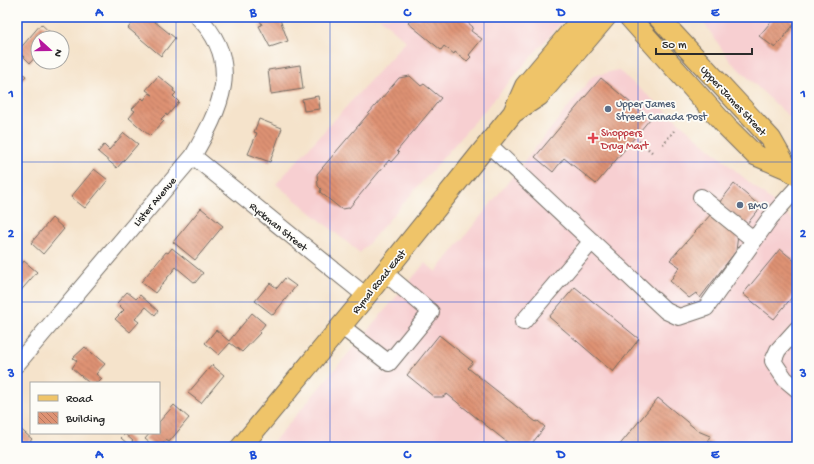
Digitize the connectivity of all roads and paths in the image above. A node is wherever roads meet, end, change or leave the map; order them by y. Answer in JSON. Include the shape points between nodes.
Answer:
{"nodes":[{"id":1,"x":198,"y":17,"type":"edge"},
{"id":2,"x":584,"y":17,"type":"edge"},
{"id":3,"x":606,"y":17,"type":"edge"},
{"id":4,"x":629,"y":17,"type":"edge"},
{"id":5,"x":658,"y":17,"type":"edge"},
{"id":6,"x":513,"y":113,"type":"junction"},
{"id":7,"x":674,"y":131,"type":"dead end"},
{"id":8,"x":639,"y":141,"type":"dead end"},
{"id":9,"x":488,"y":144,"type":"junction"},
{"id":10,"x":663,"y":144,"type":"dead end"},
{"id":11,"x":652,"y":153,"type":"dead end"},
{"id":12,"x":193,"y":156,"type":"junction"},
{"id":13,"x":793,"y":172,"type":"edge"},
{"id":14,"x":797,"y":188,"type":"edge"},
{"id":15,"x":701,"y":197,"type":"dead end"},
{"id":16,"x":754,"y":240,"type":"junction"},
{"id":17,"x":592,"y":241,"type":"junction"},
{"id":18,"x":385,"y":273,"type":"junction"},
{"id":19,"x":366,"y":296,"type":"junction"},
{"id":20,"x":523,"y":322,"type":"dead end"},
{"id":21,"x":341,"y":326,"type":"junction"},
{"id":22,"x":797,"y":329,"type":"edge"},
{"id":23,"x":17,"y":364,"type":"edge"},
{"id":24,"x":797,"y":389,"type":"edge"},
{"id":25,"x":241,"y":447,"type":"edge"}],
"edges":[{"from":1,"to":12,"type":"street","name":"Lister Avenue","via":[[215,38],[225,78],[214,120]]},
{"from":2,"to":6,"type":"main road","name":"Rymal Road East","via":[[525,86]]},
{"from":3,"to":6,"type":"main road","name":"Rymal Road East","via":[[539,96]]},
{"from":4,"to":13,"type":"main road","name":"Upper James Street","via":[[755,155]]},
{"from":5,"to":13,"type":"main road","name":"Upper James Street","via":[[771,138]]},
{"from":6,"to":9,"type":"main road","name":"Rymal Road East"},
{"from":7,"to":10,"type":"path"},
{"from":8,"to":11,"type":"path"},
{"from":9,"to":17,"type":"street"},
{"from":9,"to":18,"type":"main road","name":"Rymal Road East"},
{"from":12,"to":19,"type":"street","name":"Ryckman Street"},
{"from":12,"to":23,"type":"street","name":"Lister Avenue"},
{"from":14,"to":16,"type":"street"},
{"from":15,"to":16,"type":"street"},
{"from":16,"to":17,"type":"street","via":[[706,308],[679,317],[666,311]]},
{"from":17,"to":20,"type":"street"},
{"from":18,"to":19,"type":"main road","name":"Rymal Road East"},
{"from":18,"to":21,"type":"street","via":[[431,312],[389,363]]},
{"from":19,"to":21,"type":"main road","name":"Rymal Road East"},
{"from":21,"to":25,"type":"main road","name":"Rymal Road East"},
{"from":22,"to":24,"type":"street","via":[[778,350],[773,361],[785,379]]}]}
